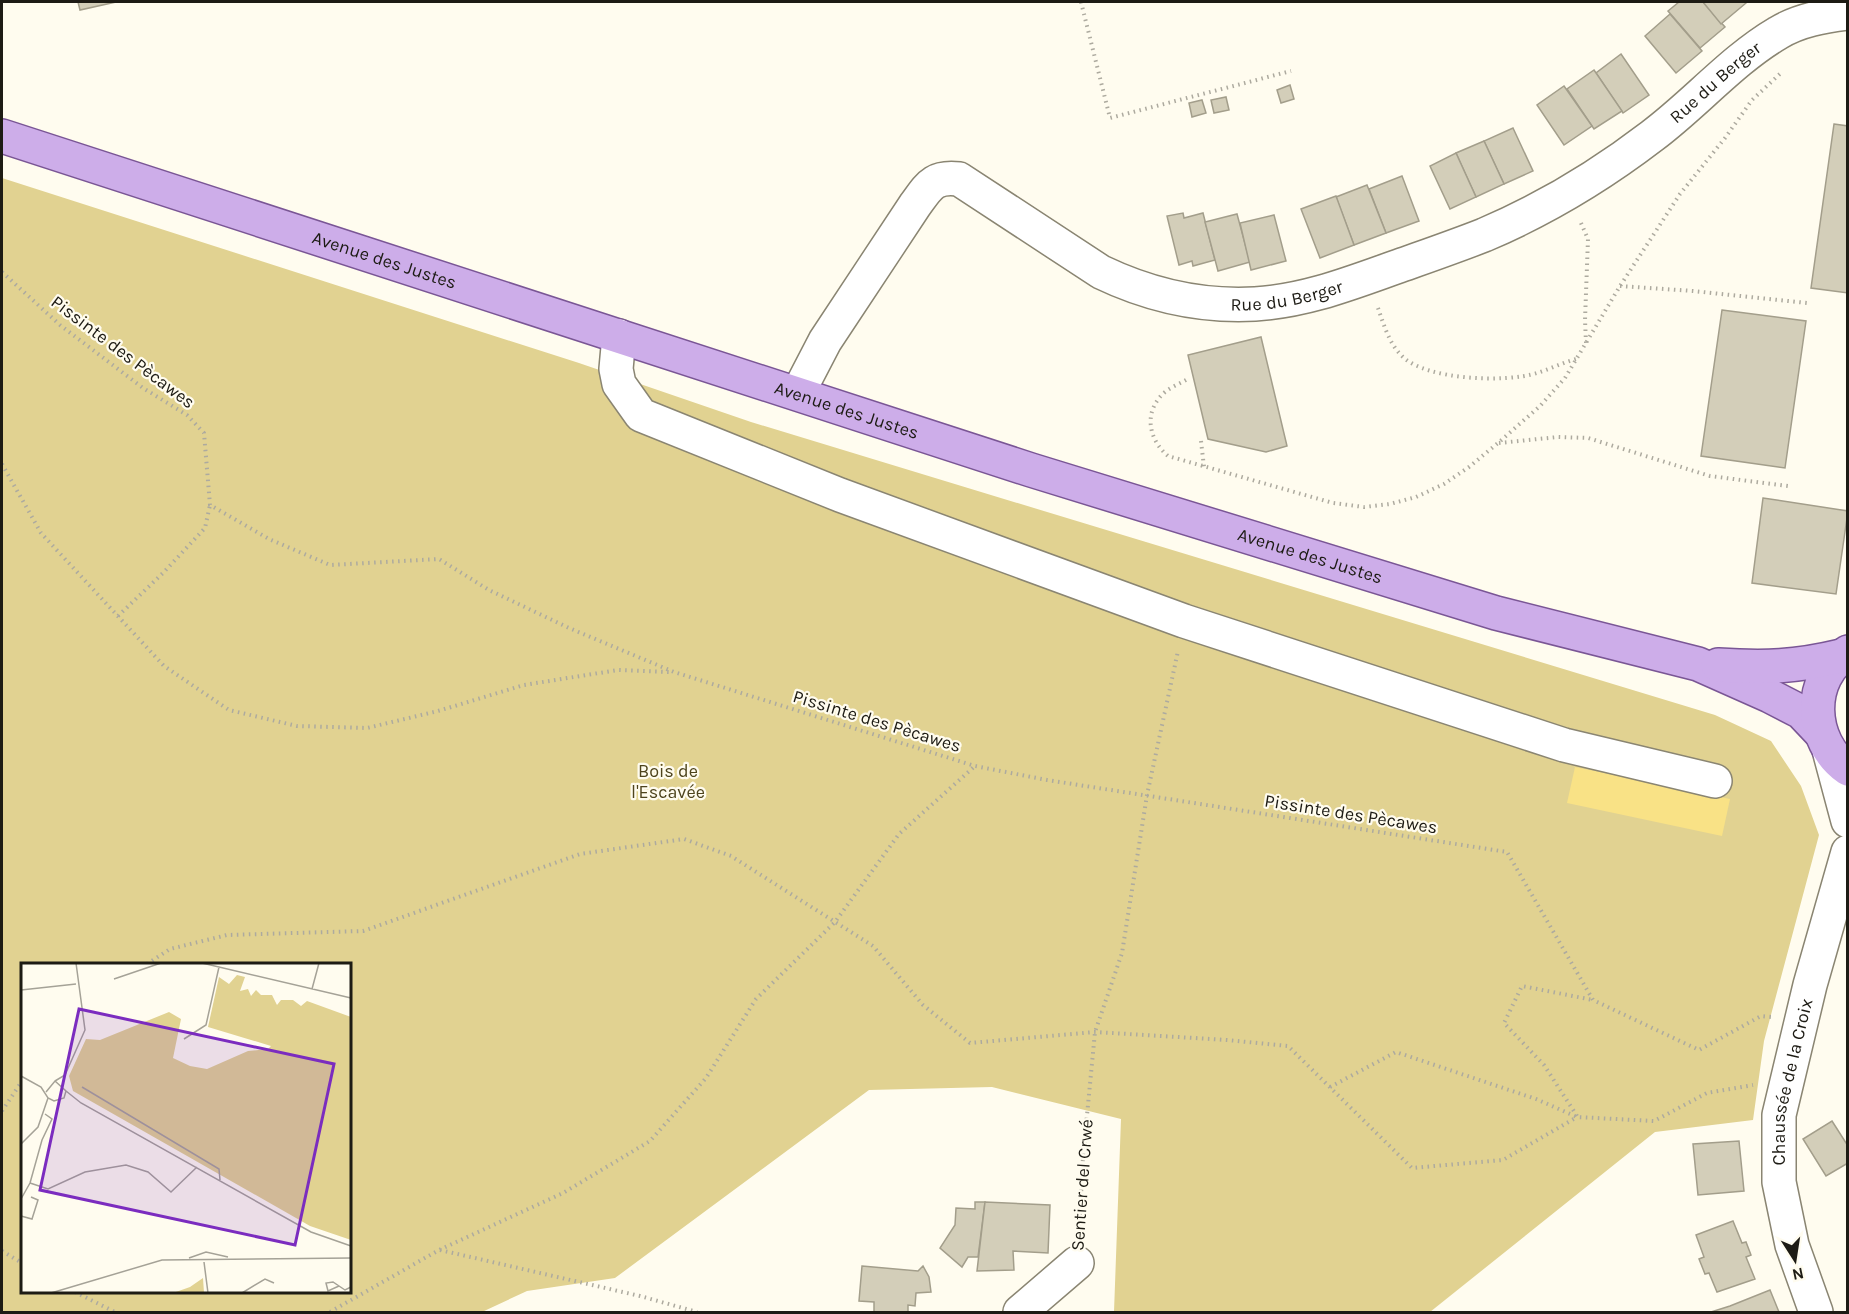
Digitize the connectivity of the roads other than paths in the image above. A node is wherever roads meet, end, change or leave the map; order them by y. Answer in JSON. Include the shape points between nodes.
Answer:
{"nodes":[{"id":1,"x":1848,"y":14,"type":"edge"},
{"id":2,"x":2,"y":136,"type":"edge"},
{"id":3,"x":619,"y":336,"type":"junction"},
{"id":4,"x":798,"y":393,"type":"junction"},
{"id":5,"x":1844,"y":654,"type":"edge"},
{"id":6,"x":1698,"y":663,"type":"junction"},
{"id":7,"x":1832,"y":750,"type":"edge"},
{"id":8,"x":1715,"y":781,"type":"dead end"},
{"id":9,"x":1848,"y":821,"type":"edge"},
{"id":10,"x":1848,"y":852,"type":"edge"},
{"id":11,"x":1077,"y":1263,"type":"road end"},
{"id":12,"x":1020,"y":1312,"type":"edge"},
{"id":13,"x":1816,"y":1312,"type":"edge"}],
"edges":[{"from":1,"to":4,"type":"street","name":"Rue du Berger","via":[[1821,17],[1779,32],[1653,136],[1597,174],[1485,234],[1326,292],[1291,300],[1255,304],[1204,302],[1127,284],[1101,272],[959,179],[939,179],[915,205],[825,341]]},
{"from":2,"to":3,"type":"main road","name":"Avenue des Justes"},
{"from":3,"to":4,"type":"main road","name":"Avenue des Justes"},
{"from":3,"to":8,"type":"street","via":[[619,384],[641,415],[840,495],[1184,621],[1564,745]]},
{"from":4,"to":6,"type":"main road","name":"Avenue des Justes","via":[[1496,613]]},
{"from":5,"to":6,"type":"main road","name":"Avenue des Justes","via":[[1806,665],[1764,668]]},
{"from":5,"to":7,"type":"main road","via":[[1824,678],[1817,704]]},
{"from":6,"to":7,"type":"main road","name":"Avenue des Justes","via":[[1801,712]]},
{"from":7,"to":9,"type":"street"},
{"from":10,"to":13,"type":"street","name":"Chaussée de la Croix","via":[[1779,1115],[1779,1182],[1792,1245]]},
{"from":11,"to":12,"type":"street","name":"Sentier del Crwé"}]}
